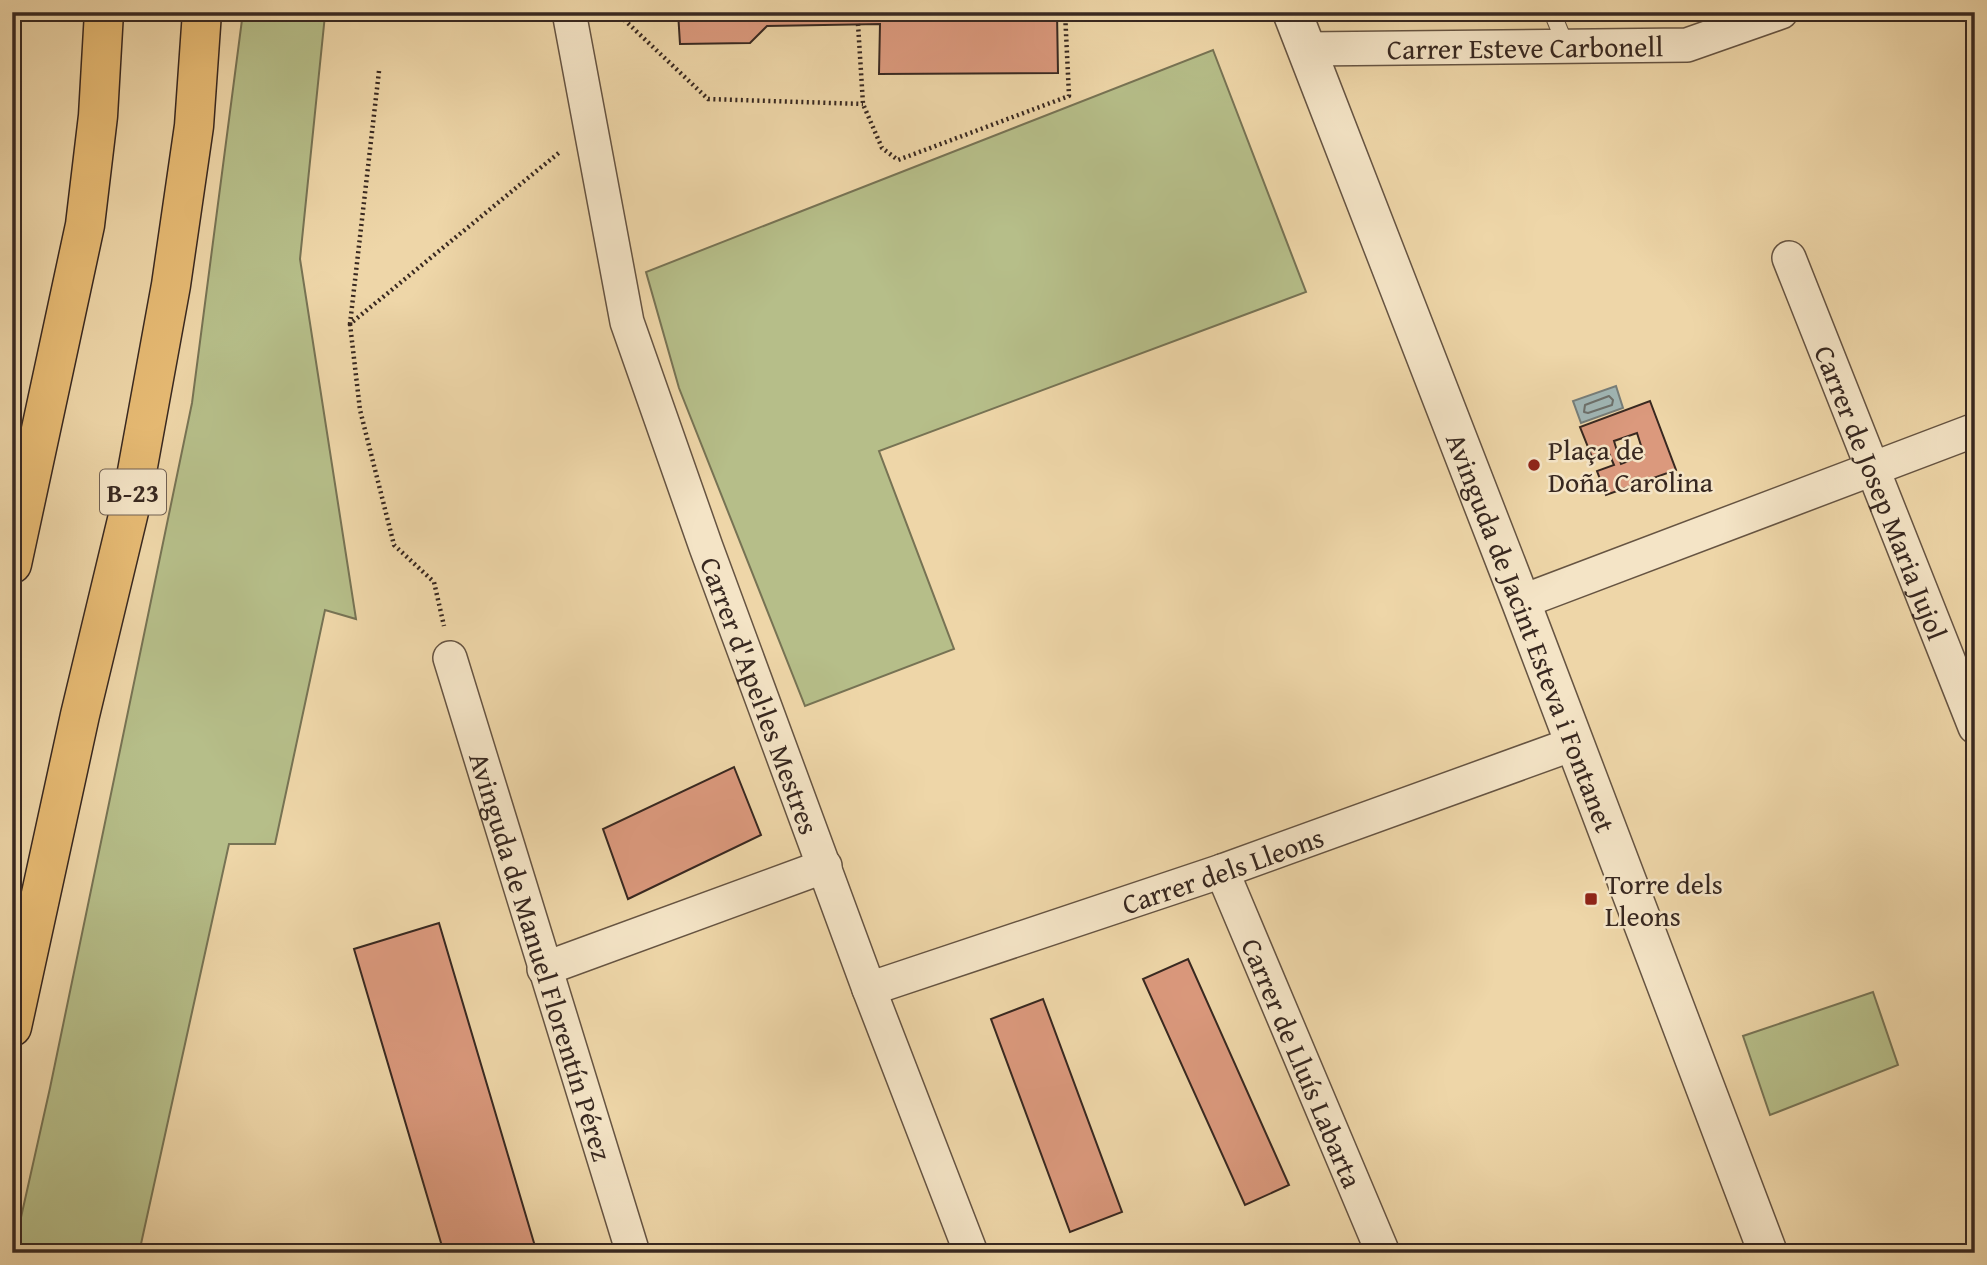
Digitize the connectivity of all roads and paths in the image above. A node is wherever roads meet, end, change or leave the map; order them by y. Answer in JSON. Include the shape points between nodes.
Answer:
{"nodes":[{"id":1,"x":104,"y":12,"type":"edge"},
{"id":2,"x":202,"y":12,"type":"edge"},
{"id":3,"x":569,"y":12,"type":"edge"},
{"id":4,"x":616,"y":12,"type":"edge"},
{"id":5,"x":1065,"y":12,"type":"edge"},
{"id":6,"x":1292,"y":12,"type":"edge"},
{"id":7,"x":1552,"y":12,"type":"edge"},
{"id":8,"x":1781,"y":12,"type":"edge"},
{"id":9,"x":858,"y":24,"type":"dead end"},
{"id":10,"x":1566,"y":46,"type":"junction"},
{"id":11,"x":1306,"y":49,"type":"junction"},
{"id":12,"x":379,"y":71,"type":"dead end"},
{"id":13,"x":863,"y":104,"type":"junction"},
{"id":14,"x":591,"y":126,"type":"junction"},
{"id":15,"x":1789,"y":258,"type":"dead end"},
{"id":16,"x":350,"y":324,"type":"junction"},
{"id":17,"x":1975,"y":430,"type":"edge"},
{"id":18,"x":1872,"y":471,"type":"junction"},
{"id":19,"x":12,"y":564,"type":"edge"},
{"id":20,"x":1521,"y":602,"type":"junction"},
{"id":21,"x":450,"y":658,"type":"joint"},
{"id":22,"x":1975,"y":727,"type":"edge"},
{"id":23,"x":1573,"y":744,"type":"junction"},
{"id":24,"x":825,"y":866,"type":"junction"},
{"id":25,"x":1222,"y":871,"type":"junction"},
{"id":26,"x":544,"y":970,"type":"junction"},
{"id":27,"x":869,"y":989,"type":"junction"},
{"id":28,"x":12,"y":1027,"type":"edge"},
{"id":29,"x":633,"y":1253,"type":"edge"},
{"id":30,"x":971,"y":1253,"type":"edge"},
{"id":31,"x":1383,"y":1253,"type":"edge"},
{"id":32,"x":1768,"y":1253,"type":"edge"}],
"edges":[{"from":1,"to":19,"type":"highway","via":[[85,225]]},
{"from":2,"to":28,"type":"highway","number":"B-23","via":[[194,126],[132,499]]},
{"from":3,"to":14,"type":"street","name":"Carrer d'Apel·les Mestres"},
{"from":4,"to":13,"type":"path","via":[[708,99]]},
{"from":5,"to":13,"type":"path","via":[[1069,96],[898,160],[882,148]]},
{"from":6,"to":11,"type":"street","name":"Avinguda de Jacint Esteva i Fontanet"},
{"from":7,"to":10,"type":"lane"},
{"from":8,"to":10,"type":"street","name":"Carrer Esteve Carbonell","via":[[1687,45]]},
{"from":9,"to":13,"type":"path"},
{"from":10,"to":11,"type":"street","name":"Carrer Esteve Carbonell"},
{"from":11,"to":20,"type":"street","name":"Avinguda de Jacint Esteva i Fontanet"},
{"from":12,"to":16,"type":"path"},
{"from":14,"to":16,"type":"path"},
{"from":14,"to":24,"type":"street","name":"Carrer d'Apel·les Mestres","via":[[627,322]]},
{"from":15,"to":18,"type":"street","name":"Carrer de Josep Maria Jujol"},
{"from":16,"to":21,"type":"path","via":[[360,410],[394,545],[434,582]]},
{"from":17,"to":18,"type":"street"},
{"from":18,"to":20,"type":"street"},
{"from":18,"to":22,"type":"street","name":"Carrer de Josep Maria Jujol"},
{"from":20,"to":23,"type":"street","name":"Avinguda de Jacint Esteva i Fontanet"},
{"from":21,"to":26,"type":"street","name":"Avinguda de Manuel Florentín Pérez"},
{"from":23,"to":25,"type":"street","name":"Carrer dels Lleons"},
{"from":23,"to":32,"type":"street","name":"Avinguda de Jacint Esteva i Fontanet"},
{"from":24,"to":26,"type":"street"},
{"from":24,"to":27,"type":"street","name":"Carrer d'Apel·les Mestres"},
{"from":25,"to":27,"type":"street","name":"Carrer dels Lleons"},
{"from":25,"to":31,"type":"street","name":"Carrer de Lluís Labarta"},
{"from":26,"to":29,"type":"street","name":"Avinguda de Manuel Florentín Pérez"},
{"from":27,"to":30,"type":"street","name":"Carrer d'Apel·les Mestres"}]}
